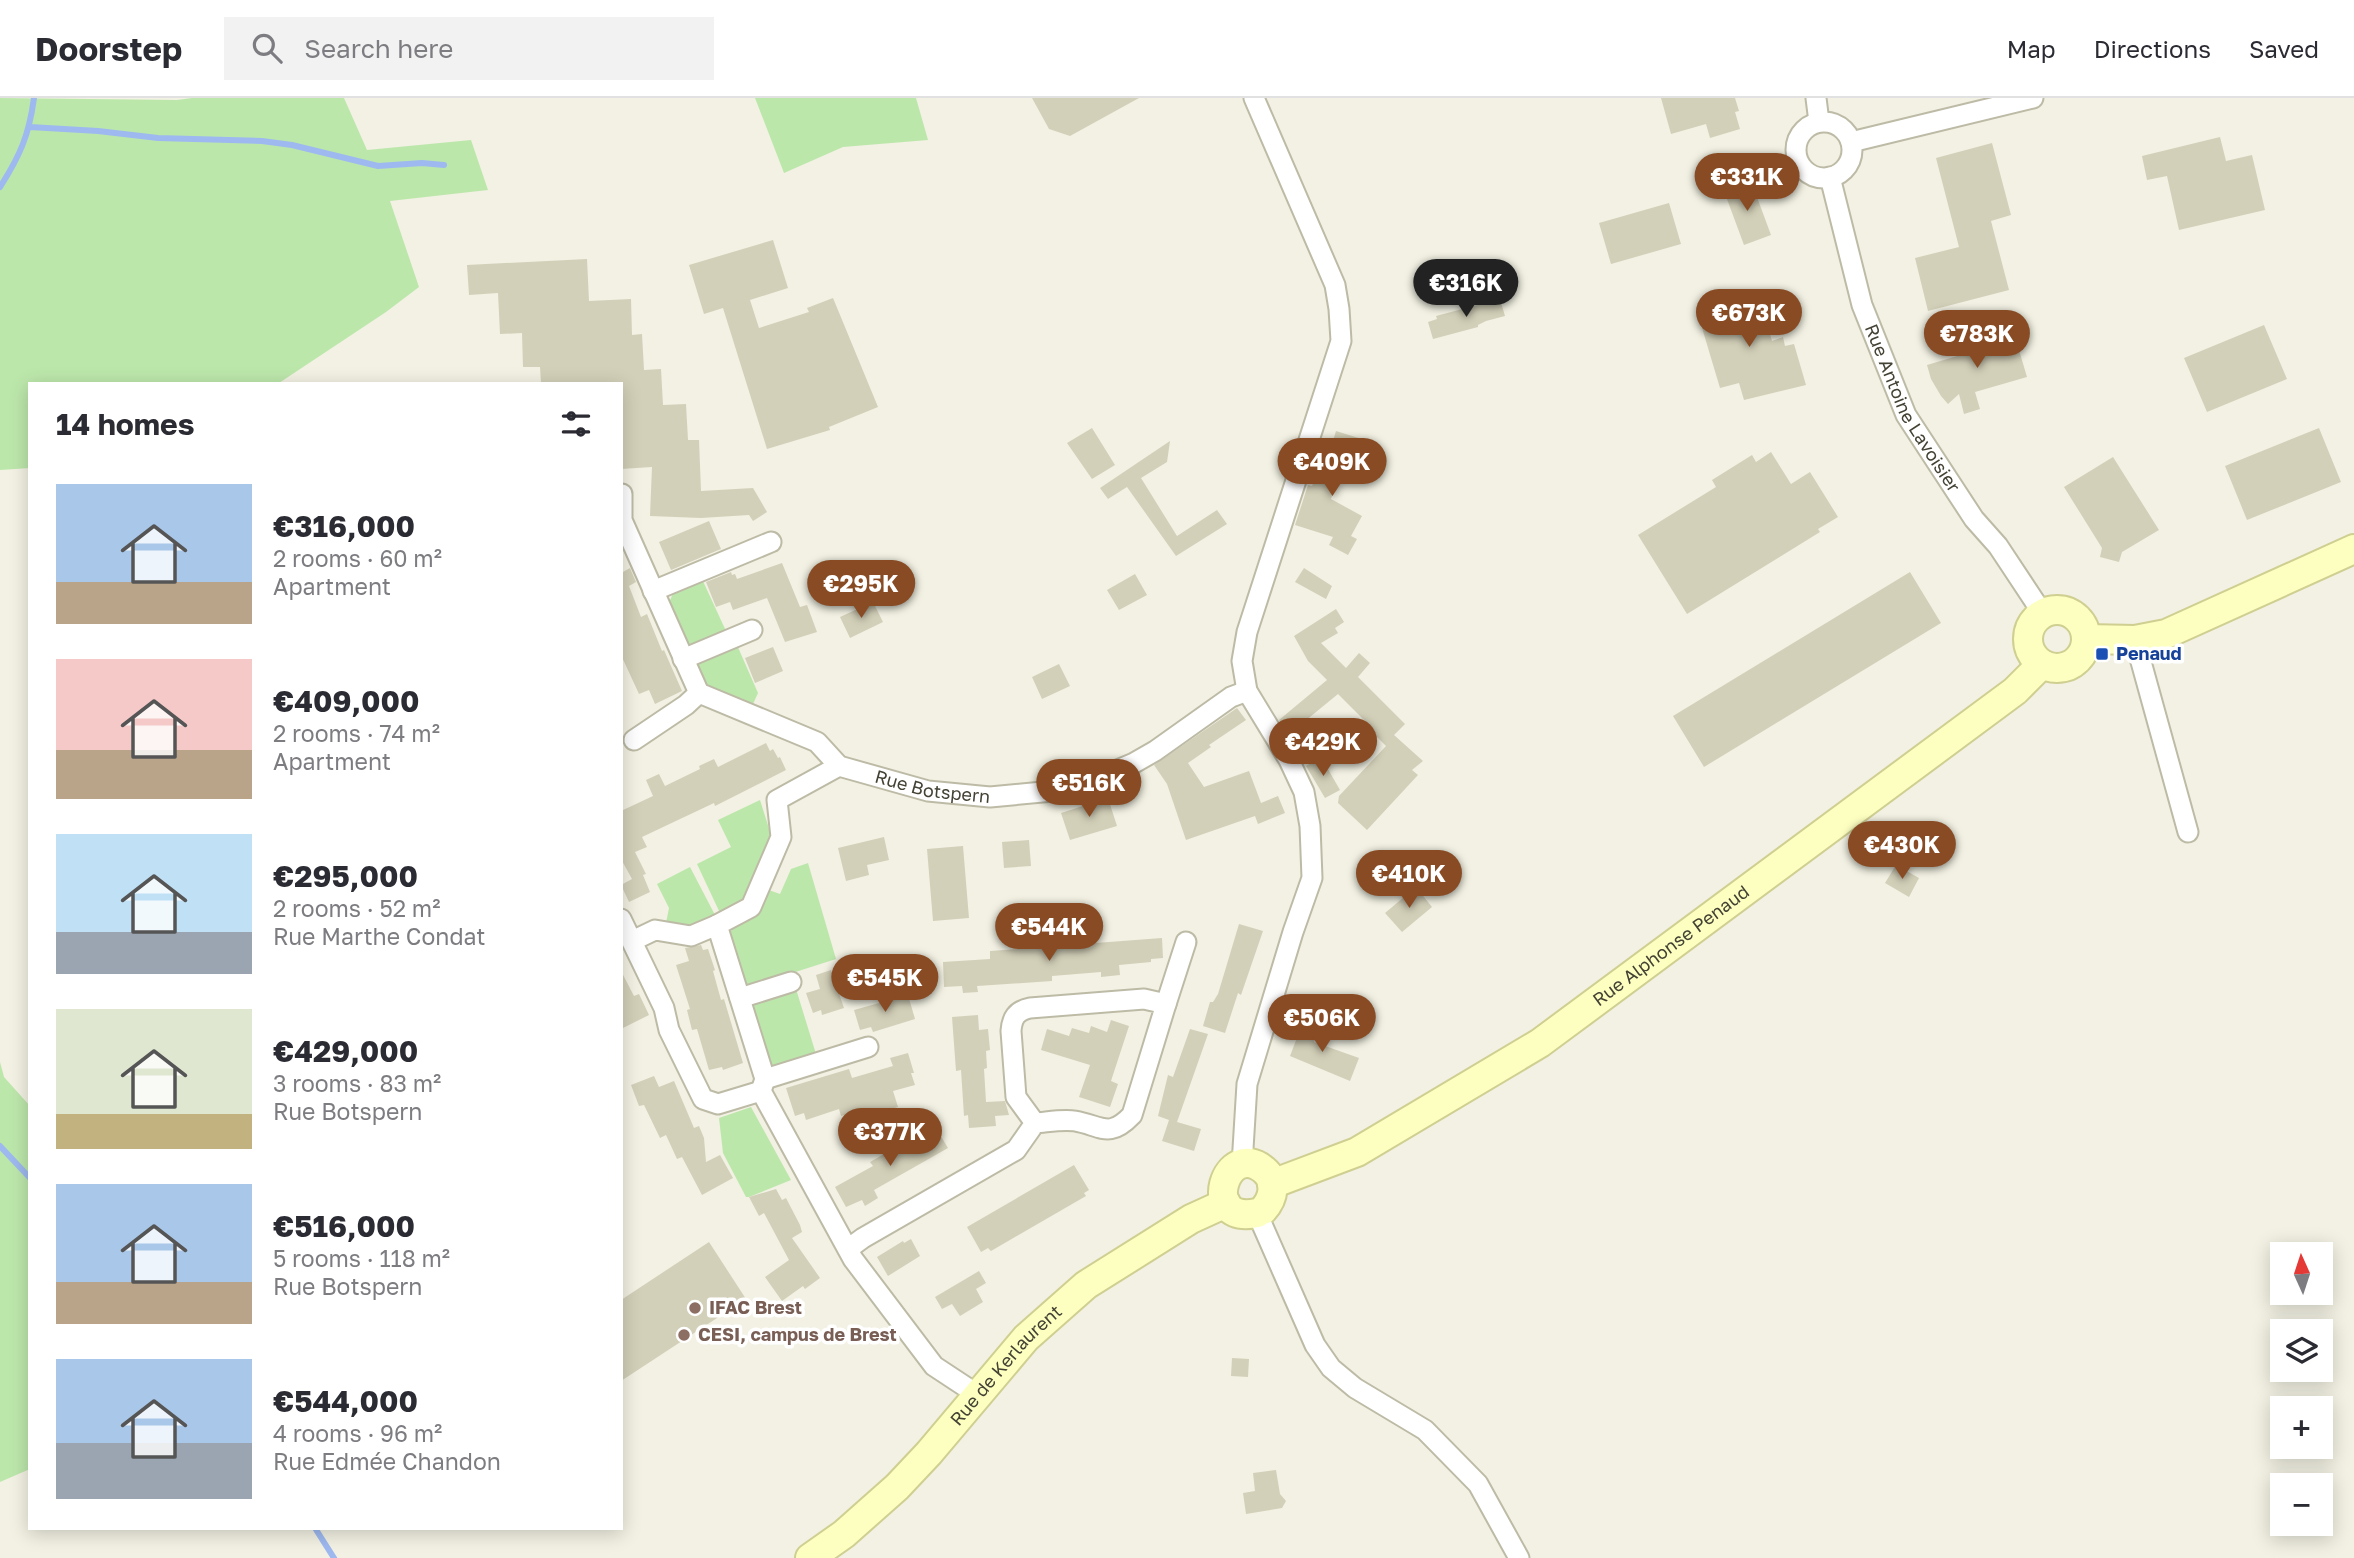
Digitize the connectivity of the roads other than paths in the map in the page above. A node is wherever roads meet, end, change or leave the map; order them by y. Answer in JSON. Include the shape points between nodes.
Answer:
{"nodes":[{"id":1,"x":1816,"y":98,"type":"edge"},
{"id":2,"x":2033,"y":98,"type":"edge"},
{"id":3,"x":1257,"y":103,"type":"edge"},
{"id":4,"x":1819,"y":122,"type":"junction"},
{"id":5,"x":1851,"y":142,"type":"junction"},
{"id":6,"x":1830,"y":177,"type":"junction"},
{"id":7,"x":623,"y":522,"type":"edge"},
{"id":8,"x":771,"y":542,"type":"dead end"},
{"id":9,"x":2354,"y":549,"type":"edge"},
{"id":10,"x":653,"y":591,"type":"junction"},
{"id":11,"x":2043,"y":614,"type":"junction"},
{"id":12,"x":752,"y":630,"type":"dead end"},
{"id":13,"x":2086,"y":639,"type":"junction"},
{"id":14,"x":2135,"y":640,"type":"junction"},
{"id":15,"x":683,"y":659,"type":"junction"},
{"id":16,"x":2042,"y":664,"type":"junction"},
{"id":17,"x":1247,"y":691,"type":"junction"},
{"id":18,"x":699,"y":693,"type":"junction"},
{"id":19,"x":634,"y":740,"type":"dead end"},
{"id":20,"x":839,"y":766,"type":"junction"},
{"id":21,"x":2188,"y":832,"type":"dead end"},
{"id":22,"x":623,"y":923,"type":"edge"},
{"id":23,"x":717,"y":925,"type":"junction"},
{"id":24,"x":632,"y":941,"type":"junction"},
{"id":25,"x":1186,"y":943,"type":"dead end"},
{"id":26,"x":791,"y":982,"type":"dead end"},
{"id":27,"x":740,"y":998,"type":"junction"},
{"id":28,"x":1166,"y":1004,"type":"junction"},
{"id":29,"x":868,"y":1047,"type":"dead end"},
{"id":30,"x":763,"y":1085,"type":"junction"},
{"id":31,"x":1035,"y":1123,"type":"junction"},
{"id":32,"x":1242,"y":1165,"type":"junction"},
{"id":33,"x":1264,"y":1202,"type":"junction"},
{"id":34,"x":1226,"y":1203,"type":"junction"},
{"id":35,"x":848,"y":1249,"type":"junction"},
{"id":36,"x":978,"y":1395,"type":"junction"},
{"id":37,"x":810,"y":1558,"type":"edge"},
{"id":38,"x":1519,"y":1558,"type":"edge"}],
"edges":[{"from":1,"to":4,"type":"street"},
{"from":2,"to":5,"type":"street"},
{"from":3,"to":17,"type":"street","via":[[1335,285],[1341,341],[1247,632],[1242,662]]},
{"from":4,"to":5,"type":"street","via":[[1842,128]]},
{"from":4,"to":6,"type":"street","via":[[1798,138],[1796,155],[1804,171]]},
{"from":5,"to":6,"type":"street","via":[[1850,160],[1839,174]]},
{"from":6,"to":11,"type":"street","name":"Rue Antoine Lavoisier","via":[[1861,306],[1906,415]]},
{"from":7,"to":10,"type":"street"},
{"from":8,"to":10,"type":"street"},
{"from":9,"to":14,"type":"street","via":[[2166,634]]},
{"from":10,"to":15,"type":"street"},
{"from":11,"to":13,"type":"street","via":[[2063,611],[2074,616]]},
{"from":11,"to":16,"type":"street","via":[[2035,620],[2028,644]]},
{"from":12,"to":15,"type":"street"},
{"from":13,"to":14,"type":"street"},
{"from":13,"to":16,"type":"street","via":[[2075,662],[2055,668]]},
{"from":14,"to":21,"type":"street"},
{"from":15,"to":18,"type":"street"},
{"from":16,"to":33,"type":"street","name":"Rue Alphonse Penaud","via":[[2015,691],[1540,1042]]},
{"from":17,"to":20,"type":"street","name":"Rue Botspern","via":[[1231,697],[1134,763],[1053,791],[959,796]]},
{"from":17,"to":32,"type":"street","via":[[1304,792],[1312,878],[1247,1084]]},
{"from":18,"to":19,"type":"street"},
{"from":18,"to":20,"type":"street","via":[[817,742]]},
{"from":20,"to":23,"type":"street","via":[[776,800],[781,838],[751,907]]},
{"from":22,"to":24,"type":"street"},
{"from":23,"to":24,"type":"street","via":[[691,936],[655,930]]},
{"from":23,"to":27,"type":"street"},
{"from":24,"to":30,"type":"street","via":[[703,1099],[718,1104]]},
{"from":25,"to":28,"type":"street"},
{"from":26,"to":27,"type":"street"},
{"from":27,"to":30,"type":"street"},
{"from":28,"to":31,"type":"street","via":[[1132,1115],[1121,1126],[1104,1131],[1074,1121]]},
{"from":28,"to":31,"type":"street","via":[[1144,999],[1030,1008],[1015,1015],[1011,1031],[1016,1097]]},
{"from":29,"to":30,"type":"street"},
{"from":30,"to":35,"type":"street"},
{"from":31,"to":35,"type":"street","via":[[1016,1150]]},
{"from":32,"to":33,"type":"street","via":[[1264,1170]]},
{"from":32,"to":34,"type":"street","via":[[1224,1180]]},
{"from":33,"to":34,"type":"street","via":[[1240,1214]]},
{"from":33,"to":38,"type":"street","via":[[1315,1345],[1331,1368],[1425,1430],[1478,1484]]},
{"from":34,"to":36,"type":"street","name":"Rue de Kerlaurent","via":[[1191,1219],[1086,1285],[1026,1338]]},
{"from":35,"to":36,"type":"street","via":[[934,1367]]},
{"from":36,"to":37,"type":"street","name":"Rue de Kerlaurent","via":[[897,1487]]}]}
